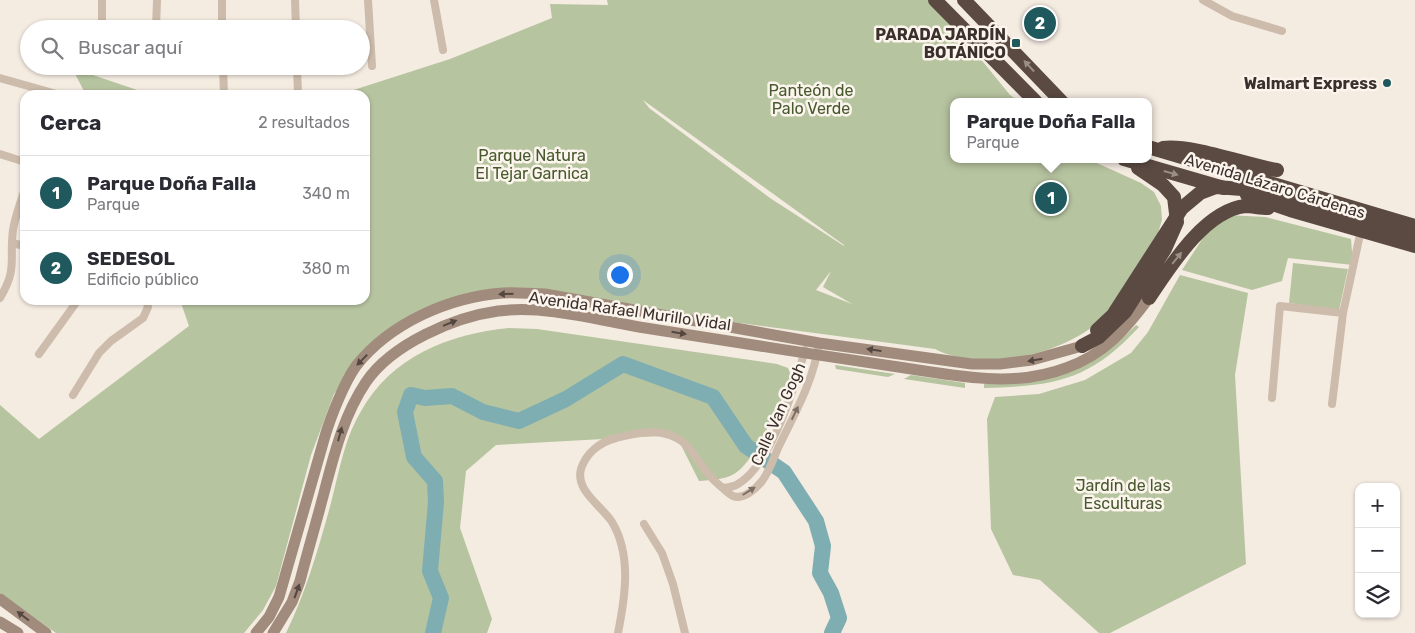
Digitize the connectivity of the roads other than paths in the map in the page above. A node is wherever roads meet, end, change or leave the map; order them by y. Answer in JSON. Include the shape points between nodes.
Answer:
{"nodes":[{"id":1,"x":102,"y":0,"type":"edge"},
{"id":2,"x":157,"y":0,"type":"edge"},
{"id":3,"x":222,"y":0,"type":"edge"},
{"id":4,"x":295,"y":0,"type":"edge"},
{"id":5,"x":368,"y":0,"type":"edge"},
{"id":6,"x":434,"y":0,"type":"edge"},
{"id":7,"x":935,"y":0,"type":"edge"},
{"id":8,"x":964,"y":0,"type":"edge"},
{"id":9,"x":1203,"y":0,"type":"edge"},
{"id":10,"x":102,"y":20,"type":"edge"},
{"id":11,"x":156,"y":20,"type":"edge"},
{"id":12,"x":222,"y":20,"type":"edge"},
{"id":13,"x":296,"y":20,"type":"edge"},
{"id":14,"x":369,"y":20,"type":"edge"},
{"id":15,"x":1282,"y":31,"type":"dead end"},
{"id":16,"x":370,"y":33,"type":"edge"},
{"id":17,"x":442,"y":50,"type":"dead end"},
{"id":18,"x":372,"y":66,"type":"dead end"},
{"id":19,"x":223,"y":75,"type":"edge"},
{"id":20,"x":297,"y":75,"type":"edge"},
{"id":21,"x":0,"y":78,"type":"edge"},
{"id":22,"x":42,"y":90,"type":"edge"},
{"id":23,"x":224,"y":90,"type":"edge"},
{"id":24,"x":298,"y":90,"type":"edge"},
{"id":25,"x":1032,"y":98,"type":"edge"},
{"id":26,"x":1058,"y":98,"type":"edge"},
{"id":27,"x":1152,"y":148,"type":"edge"},
{"id":28,"x":1152,"y":148,"type":"edge"},
{"id":29,"x":0,"y":154,"type":"edge"},
{"id":30,"x":20,"y":160,"type":"edge"},
{"id":31,"x":1130,"y":163,"type":"edge"},
{"id":32,"x":1137,"y":163,"type":"edge"},
{"id":33,"x":1277,"y":170,"type":"dead end"},
{"id":34,"x":20,"y":205,"type":"edge"},
{"id":35,"x":1290,"y":210,"type":"junction"},
{"id":36,"x":1415,"y":226,"type":"edge"},
{"id":37,"x":1361,"y":230,"type":"junction"},
{"id":38,"x":1415,"y":238,"type":"edge"},
{"id":39,"x":12,"y":243,"type":"junction"},
{"id":40,"x":20,"y":245,"type":"edge"},
{"id":41,"x":1415,"y":246,"type":"edge"},
{"id":42,"x":0,"y":298,"type":"edge"},
{"id":43,"x":1149,"y":298,"type":"joint"},
{"id":44,"x":74,"y":305,"type":"edge"},
{"id":45,"x":147,"y":305,"type":"edge"},
{"id":46,"x":1343,"y":313,"type":"junction"},
{"id":47,"x":807,"y":340,"type":"junction"},
{"id":48,"x":820,"y":342,"type":"junction"},
{"id":49,"x":1082,"y":346,"type":"junction"},
{"id":50,"x":804,"y":353,"type":"junction"},
{"id":51,"x":39,"y":354,"type":"dead end"},
{"id":52,"x":818,"y":355,"type":"junction"},
{"id":53,"x":793,"y":391,"type":"junction"},
{"id":54,"x":73,"y":395,"type":"dead end"},
{"id":55,"x":803,"y":395,"type":"junction"},
{"id":56,"x":1272,"y":398,"type":"dead end"},
{"id":57,"x":1332,"y":404,"type":"dead end"},
{"id":58,"x":723,"y":488,"type":"junction"},
{"id":59,"x":644,"y":524,"type":"dead end"},
{"id":60,"x":0,"y":599,"type":"edge"},
{"id":61,"x":0,"y":622,"type":"edge"},
{"id":62,"x":18,"y":633,"type":"edge"},
{"id":63,"x":46,"y":633,"type":"edge"},
{"id":64,"x":256,"y":633,"type":"edge"},
{"id":65,"x":273,"y":633,"type":"edge"},
{"id":66,"x":618,"y":633,"type":"edge"},
{"id":67,"x":685,"y":633,"type":"edge"}],
"edges":[{"from":1,"to":10,"type":"street"},
{"from":2,"to":11,"type":"street"},
{"from":3,"to":12,"type":"street"},
{"from":4,"to":13,"type":"street"},
{"from":5,"to":14,"type":"street"},
{"from":6,"to":17,"type":"street"},
{"from":7,"to":25,"type":"highway"},
{"from":26,"to":8,"type":"highway","one_way":true},
{"from":9,"to":15,"type":"street","via":[[1232,16]]},
{"from":16,"to":18,"type":"street"},
{"from":19,"to":23,"type":"street"},
{"from":20,"to":24,"type":"street"},
{"from":21,"to":22,"type":"street"},
{"from":27,"to":33,"type":"highway","via":[[1183,148]]},
{"from":28,"to":36,"type":"highway","name":"Avenida Lázaro Cárdenas"},
{"from":29,"to":30,"type":"street"},
{"from":31,"to":49,"type":"highway","via":[[1174,196],[1177,222],[1165,249],[1125,312],[1099,337]]},
{"from":32,"to":35,"type":"highway","name":"Avenida Lázaro Cárdenas","one_way":true},
{"from":34,"to":39,"type":"street"},
{"from":35,"to":37,"type":"highway","name":"Avenida Lázaro Cárdenas"},
{"from":43,"to":35,"type":"highway","one_way":true,"via":[[1175,261],[1212,221],[1245,206]]},
{"from":37,"to":41,"type":"highway","name":"Avenida Lázaro Cárdenas"},
{"from":37,"to":46,"type":"street"},
{"from":38,"to":49,"type":"highway","bridge":true,"via":[[1284,199],[1242,189],[1216,187],[1200,193],[1182,208],[1113,315]]},
{"from":39,"to":40,"type":"street"},
{"from":39,"to":42,"type":"street","via":[[13,269]]},
{"from":43,"to":52,"type":"main road","name":"Avenida Rafael Murillo Vidal","via":[[1125,331],[1094,356],[1065,369],[1028,377],[969,377]]},
{"from":44,"to":51,"type":"street"},
{"from":45,"to":54,"type":"street","via":[[143,318],[99,353]]},
{"from":46,"to":56,"type":"street","via":[[1280,306]]},
{"from":46,"to":57,"type":"street"},
{"from":47,"to":48,"type":"main road","name":"Avenida Rafael Murillo Vidal"},
{"from":47,"to":50,"type":"street","name":"Calle Van Gogh"},
{"from":47,"to":64,"type":"main road","name":"Avenida Rafael Murillo Vidal","one_way":true,"via":[[536,294],[503,293],[465,299],[430,311],[374,348],[355,367],[332,413],[279,597]]},
{"from":49,"to":48,"type":"main road","name":"Avenida Rafael Murillo Vidal","one_way":true,"via":[[1032,360],[984,364]]},
{"from":48,"to":52,"type":"street","name":"Calle Van Gogh"},
{"from":50,"to":52,"type":"main road","name":"Avenida Rafael Murillo Vidal"},
{"from":50,"to":53,"type":"street","name":"Calle Van Gogh"},
{"from":65,"to":50,"type":"main road","name":"Avenida Rafael Murillo Vidal","one_way":true,"via":[[298,588],[342,426],[354,403],[368,379],[382,366],[406,345],[433,330],[462,318],[500,311],[547,312]]},
{"from":52,"to":55,"type":"street","name":"Calle Van Gogh"},
{"from":53,"to":55,"type":"street"},
{"from":53,"to":58,"type":"street","name":"Calle Van Gogh","via":[[758,466],[737,485]]},
{"from":58,"to":55,"type":"street","name":"Calle Van Gogh","one_way":true,"via":[[733,496],[744,496],[756,487],[769,469]]},
{"from":58,"to":66,"type":"street","via":[[711,478],[688,447],[674,436],[635,432],[612,439],[587,456],[580,471],[583,488],[612,522],[625,563],[625,596]]},
{"from":59,"to":67,"type":"street","via":[[662,553]]},
{"from":63,"to":60,"type":"main road","one_way":true},
{"from":61,"to":62,"type":"main road"}]}
